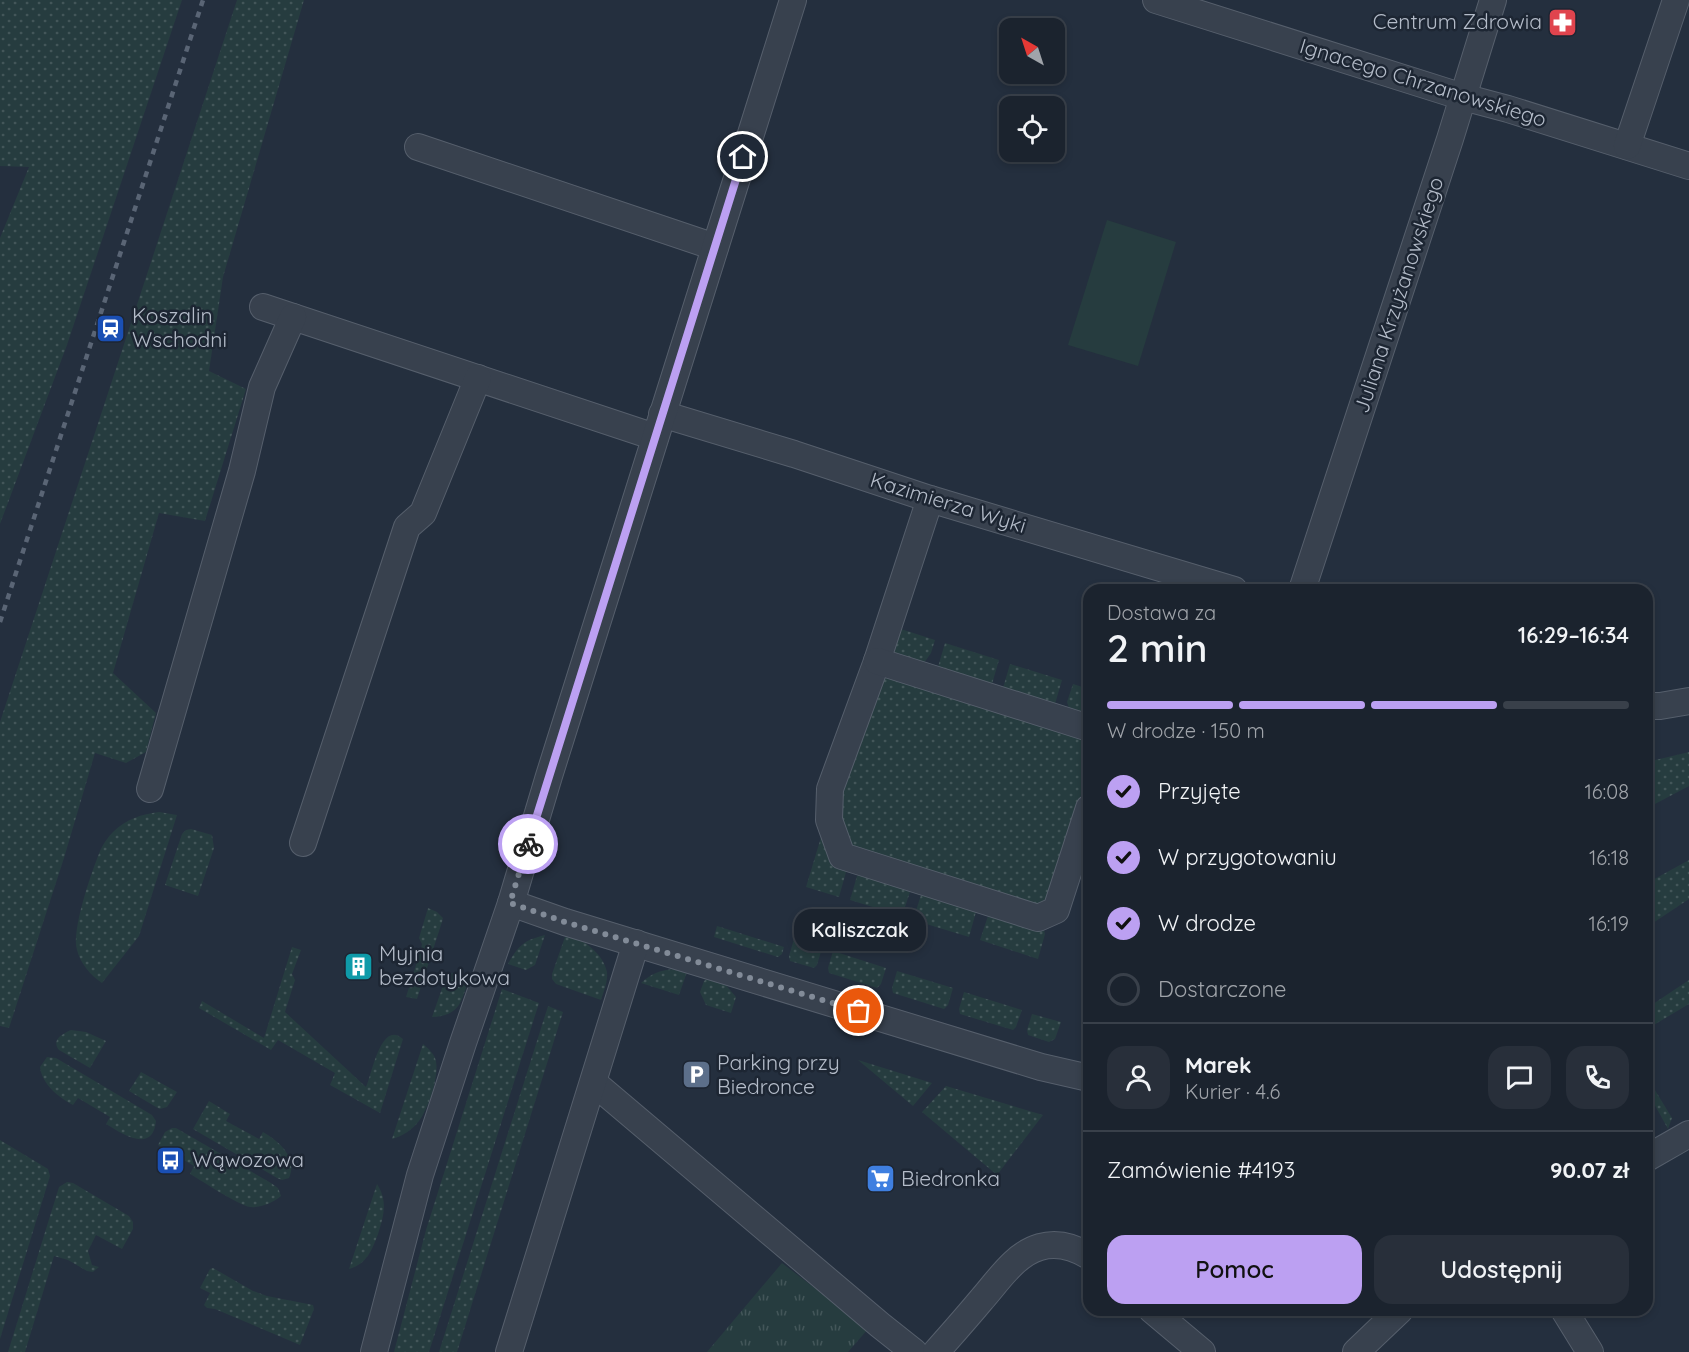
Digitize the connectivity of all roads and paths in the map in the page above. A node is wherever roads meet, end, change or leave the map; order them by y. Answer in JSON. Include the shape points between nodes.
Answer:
{"nodes":[{"id":1,"x":793,"y":0,"type":"edge"},
{"id":2,"x":1156,"y":0,"type":"edge"},
{"id":3,"x":1493,"y":0,"type":"edge"},
{"id":4,"x":1676,"y":0,"type":"edge"},
{"id":5,"x":1463,"y":97,"type":"junction"},
{"id":6,"x":1628,"y":146,"type":"junction"},
{"id":7,"x":418,"y":147,"type":"dead end"},
{"id":8,"x":1689,"y":166,"type":"edge"},
{"id":9,"x":715,"y":247,"type":"junction"},
{"id":10,"x":263,"y":307,"type":"dead end"},
{"id":11,"x":293,"y":317,"type":"junction"},
{"id":12,"x":478,"y":378,"type":"junction"},
{"id":13,"x":659,"y":426,"type":"junction"},
{"id":14,"x":930,"y":499,"type":"junction"},
{"id":15,"x":1214,"y":584,"type":"edge"},
{"id":16,"x":1304,"y":584,"type":"edge"},
{"id":17,"x":877,"y":661,"type":"junction"},
{"id":18,"x":1689,"y":701,"type":"edge"},
{"id":19,"x":1653,"y":706,"type":"edge"},
{"id":20,"x":1083,"y":726,"type":"edge"},
{"id":21,"x":150,"y":789,"type":"dead end"},
{"id":22,"x":1083,"y":826,"type":"edge"},
{"id":23,"x":303,"y":843,"type":"dead end"},
{"id":24,"x":510,"y":903,"type":"junction"},
{"id":25,"x":636,"y":943,"type":"junction"},
{"id":26,"x":1083,"y":1077,"type":"edge"},
{"id":27,"x":594,"y":1083,"type":"junction"},
{"id":28,"x":1689,"y":1134,"type":"edge"},
{"id":29,"x":1653,"y":1155,"type":"edge"},
{"id":30,"x":1083,"y":1252,"type":"edge"},
{"id":31,"x":1159,"y":1316,"type":"edge"},
{"id":32,"x":1394,"y":1316,"type":"edge"},
{"id":33,"x":1568,"y":1316,"type":"edge"},
{"id":34,"x":374,"y":1352,"type":"edge"},
{"id":35,"x":509,"y":1352,"type":"edge"},
{"id":36,"x":914,"y":1352,"type":"edge"},
{"id":37,"x":936,"y":1352,"type":"edge"},
{"id":38,"x":1202,"y":1352,"type":"edge"},
{"id":39,"x":1356,"y":1352,"type":"edge"},
{"id":40,"x":1590,"y":1352,"type":"edge"}],
"edges":[{"from":1,"to":9,"type":"street"},
{"from":2,"to":5,"type":"street","name":"Ignacego Chrzanowskiego"},
{"from":3,"to":5,"type":"street","name":"Juliana Krzyżanowskiego"},
{"from":4,"to":6,"type":"street"},
{"from":5,"to":6,"type":"street","name":"Ignacego Chrzanowskiego"},
{"from":5,"to":16,"type":"street","name":"Juliana Krzyżanowskiego"},
{"from":6,"to":8,"type":"street","name":"Ignacego Chrzanowskiego"},
{"from":7,"to":9,"type":"street"},
{"from":9,"to":13,"type":"street"},
{"from":10,"to":11,"type":"street","name":"Kazimierza Wyki"},
{"from":11,"to":12,"type":"street","name":"Kazimierza Wyki"},
{"from":11,"to":21,"type":"street","via":[[261,387],[242,471]]},
{"from":12,"to":13,"type":"street","name":"Kazimierza Wyki"},
{"from":12,"to":23,"type":"street","via":[[423,513],[407,527]]},
{"from":13,"to":14,"type":"street","name":"Kazimierza Wyki","via":[[805,458]]},
{"from":13,"to":24,"type":"street"},
{"from":14,"to":15,"type":"street","name":"Kazimierza Wyki"},
{"from":14,"to":17,"type":"street"},
{"from":17,"to":20,"type":"street"},
{"from":17,"to":22,"type":"street","via":[[830,789],[829,820],[842,856],[1038,918],[1056,909]]},
{"from":18,"to":19,"type":"street"},
{"from":24,"to":25,"type":"street"},
{"from":24,"to":34,"type":"street","via":[[420,1176]]},
{"from":25,"to":26,"type":"street"},
{"from":25,"to":27,"type":"street"},
{"from":27,"to":35,"type":"street"},
{"from":27,"to":36,"type":"street"},
{"from":28,"to":29,"type":"street"},
{"from":30,"to":37,"type":"street","via":[[1053,1245],[1029,1251]]},
{"from":31,"to":38,"type":"street"},
{"from":32,"to":39,"type":"street"},
{"from":33,"to":40,"type":"street"}]}
